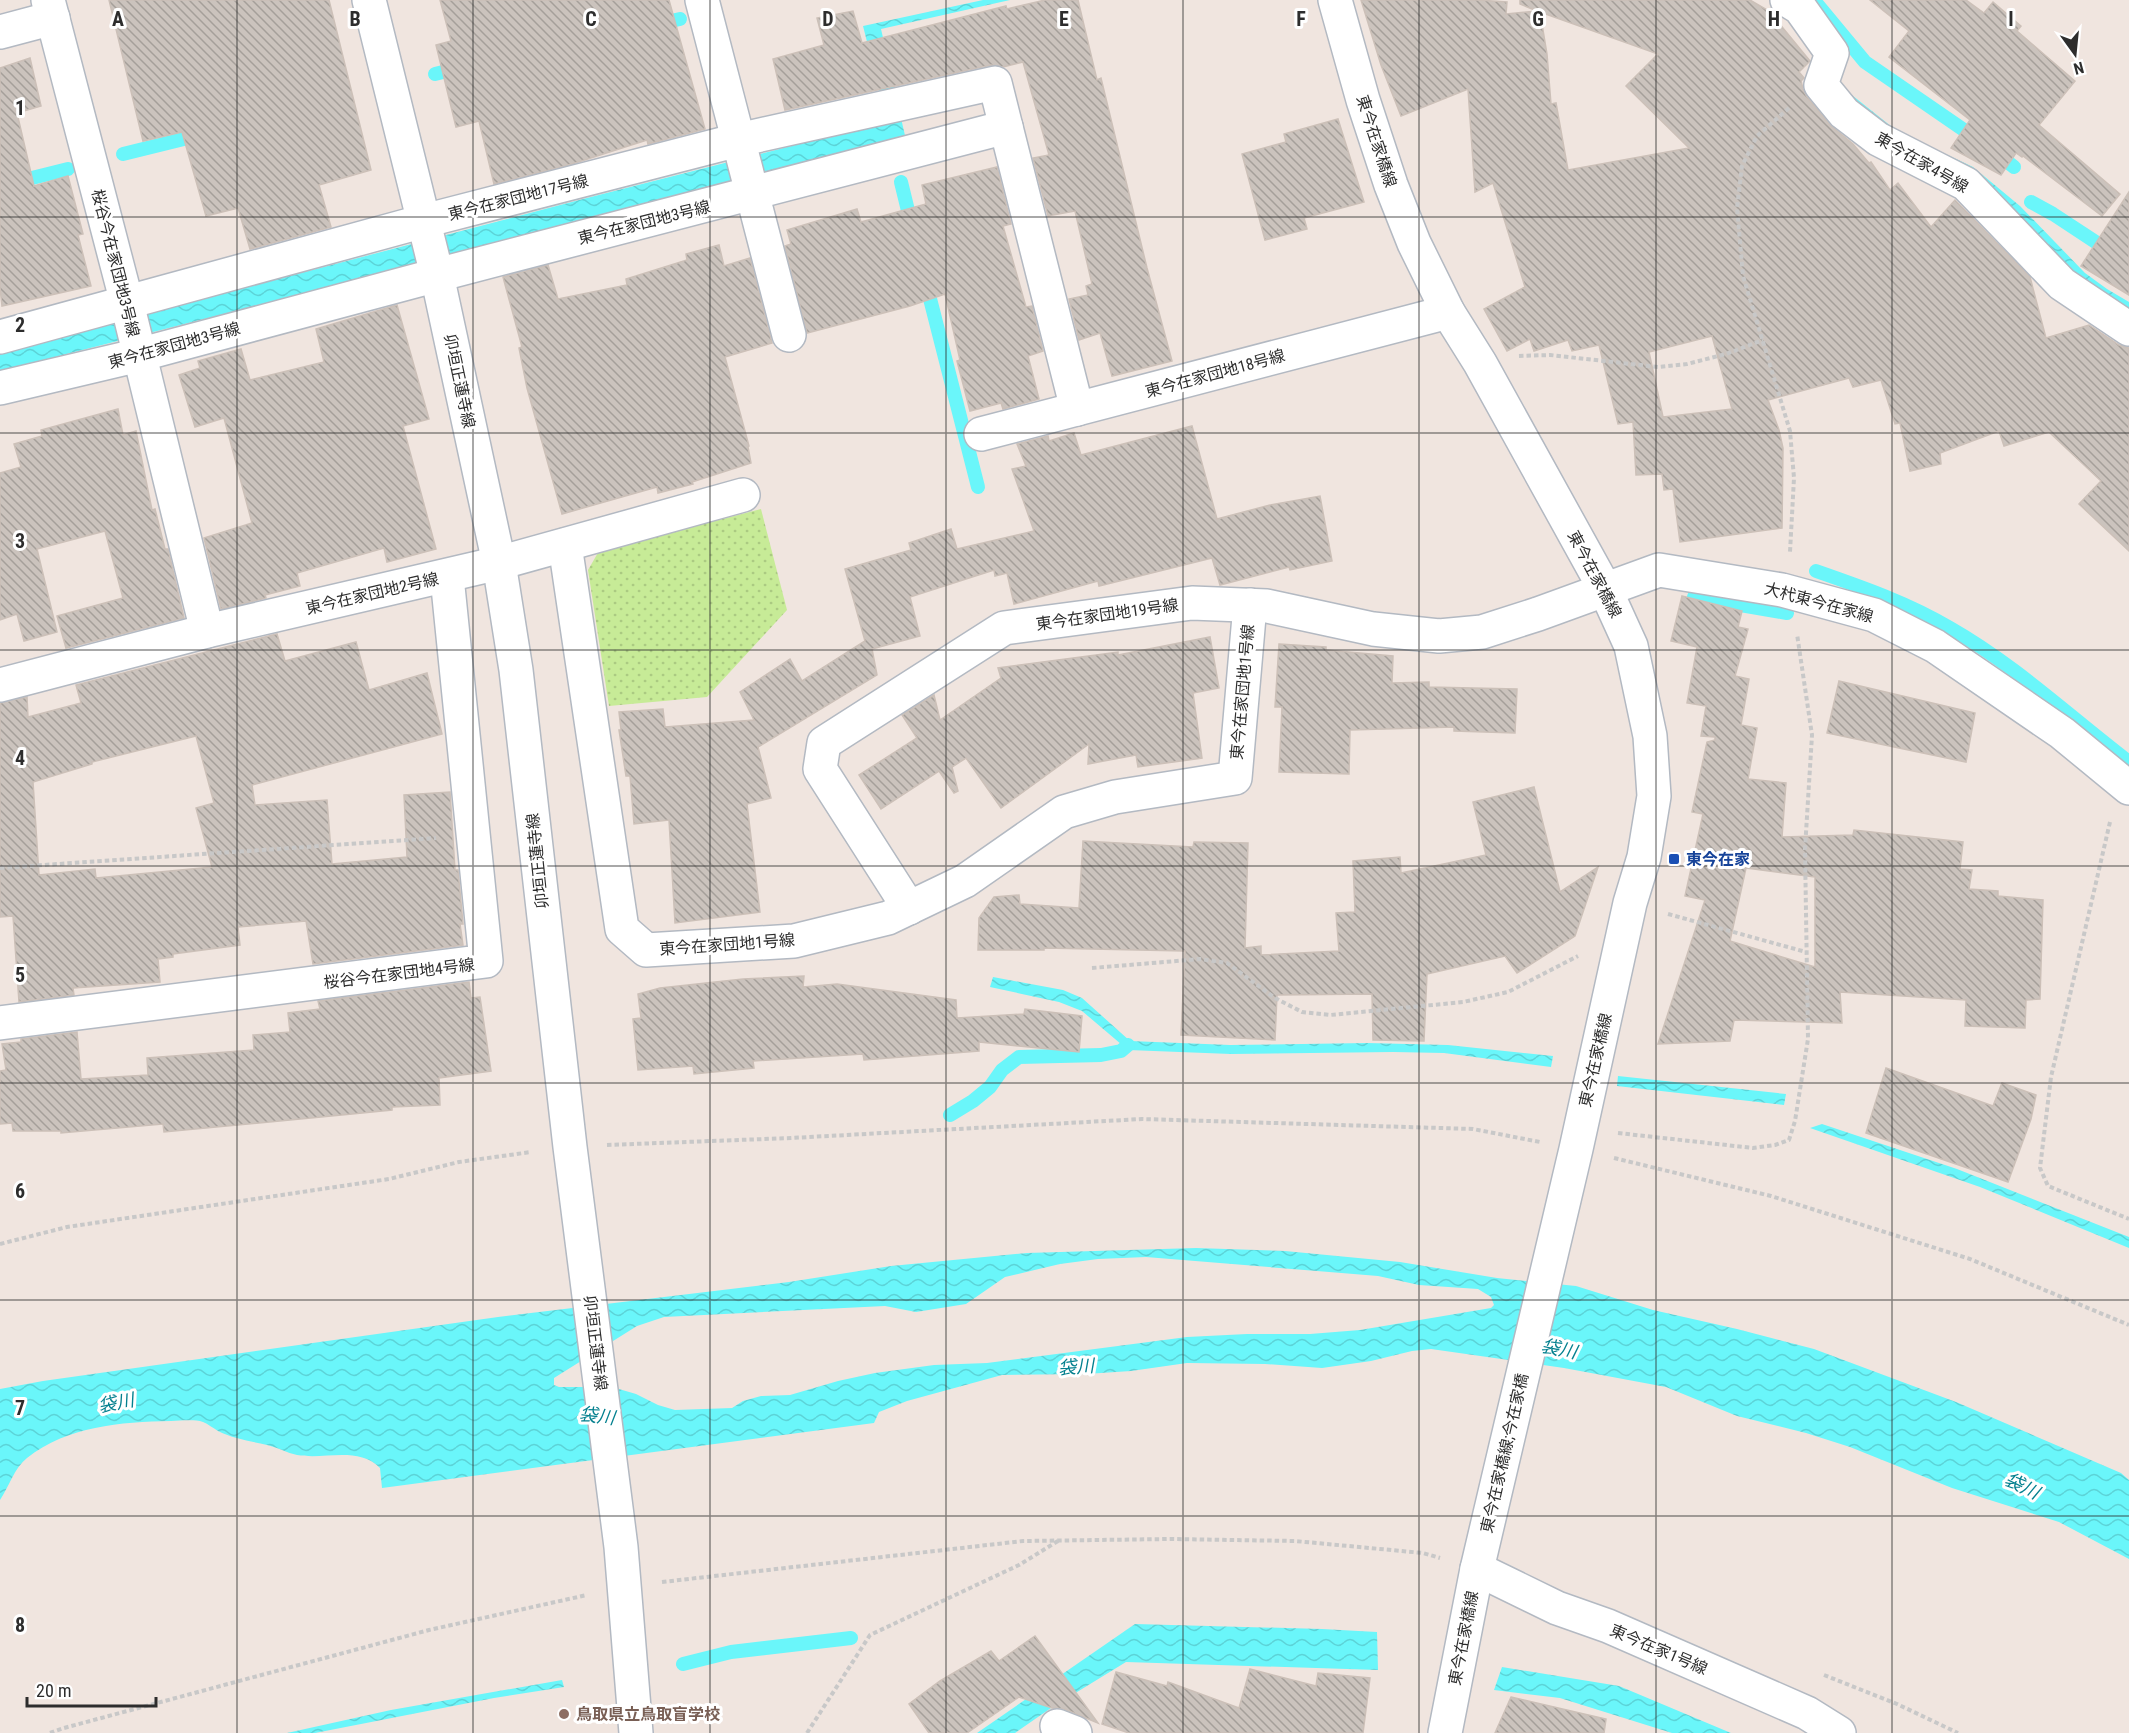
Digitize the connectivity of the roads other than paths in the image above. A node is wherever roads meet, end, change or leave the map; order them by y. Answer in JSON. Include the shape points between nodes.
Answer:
{"nodes":[{"id":1,"x":369,"y":0,"type":"edge"},
{"id":2,"x":702,"y":0,"type":"edge"},
{"id":3,"x":1335,"y":0,"type":"edge"},
{"id":4,"x":1787,"y":0,"type":"edge"},
{"id":5,"x":50,"y":9,"type":"edge"},
{"id":6,"x":0,"y":32,"type":"edge"},
{"id":7,"x":1006,"y":127,"type":"junction"},
{"id":8,"x":738,"y":140,"type":"junction"},
{"id":9,"x":752,"y":194,"type":"junction"},
{"id":10,"x":424,"y":221,"type":"junction"},
{"id":11,"x":437,"y":275,"type":"junction"},
{"id":12,"x":127,"y":303,"type":"junction"},
{"id":13,"x":1448,"y":312,"type":"junction"},
{"id":14,"x":2129,"y":329,"type":"edge"},
{"id":15,"x":789,"y":334,"type":"dead end"},
{"id":16,"x":0,"y":337,"type":"edge"},
{"id":17,"x":139,"y":355,"type":"junction"},
{"id":18,"x":0,"y":388,"type":"edge"},
{"id":19,"x":1077,"y":409,"type":"junction"},
{"id":20,"x":981,"y":434,"type":"dead end"},
{"id":21,"x":743,"y":495,"type":"dead end"},
{"id":22,"x":565,"y":545,"type":"junction"},
{"id":23,"x":499,"y":563,"type":"junction"},
{"id":24,"x":447,"y":577,"type":"junction"},
{"id":25,"x":1605,"y":589,"type":"junction"},
{"id":26,"x":1250,"y":606,"type":"junction"},
{"id":27,"x":207,"y":631,"type":"junction"},
{"id":28,"x":0,"y":685,"type":"edge"},
{"id":29,"x":2124,"y":784,"type":"edge"},
{"id":30,"x":909,"y":908,"type":"junction"},
{"id":31,"x":0,"y":1023,"type":"edge"},
{"id":32,"x":1566,"y":1186,"type":"joint"},
{"id":33,"x":1480,"y":1556,"type":"junction"},
{"id":34,"x":636,"y":1733,"type":"edge"},
{"id":35,"x":1445,"y":1733,"type":"edge"},
{"id":36,"x":1839,"y":1733,"type":"edge"}],
"edges":[{"from":1,"to":10,"type":"street","name":"卯垣正蓮寺線"},
{"from":2,"to":8,"type":"street"},
{"from":3,"to":13,"type":"street","name":"東今在家橋線","via":[[1391,185]]},
{"from":4,"to":14,"type":"street","name":"東今在家4号線","via":[[1800,8],[1832,53],[1821,85],[1844,113],[1878,139],[1966,184],[2062,284]]},
{"from":5,"to":6,"type":"street"},
{"from":5,"to":12,"type":"street","name":"桜谷今在家団地3号線"},
{"from":7,"to":8,"type":"street","name":"東今在家団地17号線","via":[[995,83]]},
{"from":7,"to":9,"type":"street","name":"東今在家団地3号線"},
{"from":7,"to":19,"type":"street"},
{"from":8,"to":9,"type":"street"},
{"from":8,"to":10,"type":"street","name":"東今在家団地17号線"},
{"from":9,"to":11,"type":"street","name":"東今在家団地3号線"},
{"from":9,"to":15,"type":"street"},
{"from":10,"to":11,"type":"street","name":"卯垣正蓮寺線"},
{"from":10,"to":12,"type":"street","name":"東今在家団地17号線"},
{"from":11,"to":17,"type":"street","name":"東今在家団地3号線"},
{"from":11,"to":23,"type":"street","name":"卯垣正蓮寺線"},
{"from":12,"to":16,"type":"street","name":"東今在家団地17号線"},
{"from":12,"to":17,"type":"street","name":"桜谷今在家団地3号線"},
{"from":13,"to":19,"type":"street","name":"東今在家団地18号線"},
{"from":13,"to":25,"type":"street","name":"東今在家橋線"},
{"from":17,"to":18,"type":"street","name":"東今在家団地3号線"},
{"from":17,"to":27,"type":"street","name":"桜谷今在家団地3号線"},
{"from":19,"to":20,"type":"street","name":"東今在家団地18号線"},
{"from":21,"to":22,"type":"street","name":"東今在家団地2号線"},
{"from":22,"to":23,"type":"street","name":"東今在家団地2号線"},
{"from":22,"to":30,"type":"street","name":"東今在家団地1号線","via":[[622,929],[646,950],[794,941],[888,918]]},
{"from":23,"to":24,"type":"street","name":"東今在家団地2号線"},
{"from":23,"to":34,"type":"street","name":"卯垣正蓮寺線","via":[[516,669],[570,1147],[621,1547]]},
{"from":24,"to":27,"type":"street","name":"東今在家団地2号線"},
{"from":24,"to":31,"type":"street","name":"桜谷今在家団地4号線","via":[[486,961]]},
{"from":25,"to":26,"type":"street","name":"東今在家団地19号線","via":[[1482,632],[1439,636]]},
{"from":25,"to":29,"type":"street","name":"大杙東今在家線","via":[[1659,570],[1791,592],[1874,615],[1935,646],[2062,733]]},
{"from":25,"to":32,"type":"street","name":"東今在家橋線","via":[[1631,645],[1650,736],[1654,796],[1644,857],[1630,903]]},
{"from":26,"to":30,"type":"street","name":"東今在家団地1号線","via":[[1235,778],[1115,796],[1064,812],[965,881]]},
{"from":26,"to":30,"type":"street","name":"東今在家団地19号線","via":[[1192,603],[1004,628],[824,743],[820,769]]},
{"from":27,"to":28,"type":"street","name":"東今在家団地2号線"},
{"from":32,"to":33,"type":"street","name":"東今在家橋線;今在家橋"},
{"from":33,"to":35,"type":"street","name":"東今在家橋線"},
{"from":33,"to":36,"type":"street","name":"東今在家1号線","via":[[1557,1608],[1608,1626],[1806,1713]]}]}
